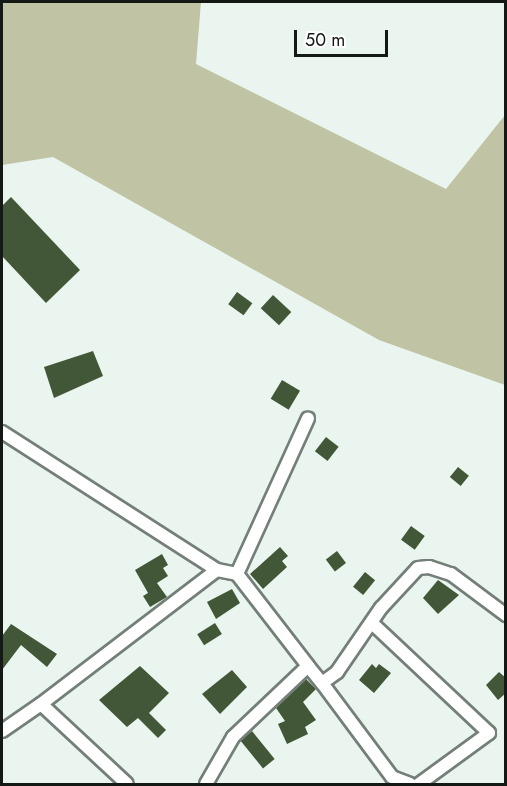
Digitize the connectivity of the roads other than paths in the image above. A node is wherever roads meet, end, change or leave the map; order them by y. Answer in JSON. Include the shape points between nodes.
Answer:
{"nodes":[{"id":1,"x":308,"y":418,"type":"dead end"},
{"id":2,"x":2,"y":432,"type":"edge"},
{"id":3,"x":217,"y":570,"type":"junction"},
{"id":4,"x":237,"y":574,"type":"junction"},
{"id":5,"x":506,"y":615,"type":"edge"},
{"id":6,"x":373,"y":624,"type":"junction"},
{"id":7,"x":308,"y":666,"type":"junction"},
{"id":8,"x":322,"y":683,"type":"junction"},
{"id":9,"x":41,"y":704,"type":"junction"},
{"id":10,"x":2,"y":731,"type":"edge"},
{"id":11,"x":127,"y":784,"type":"edge"},
{"id":12,"x":206,"y":784,"type":"edge"},
{"id":13,"x":410,"y":784,"type":"edge"},
{"id":14,"x":418,"y":784,"type":"edge"}],
"edges":[{"from":1,"to":4,"type":"street"},
{"from":2,"to":3,"type":"street"},
{"from":3,"to":4,"type":"street"},
{"from":3,"to":9,"type":"street"},
{"from":4,"to":7,"type":"street"},
{"from":5,"to":6,"type":"street","via":[[451,574],[429,567],[418,568],[407,578],[381,608]]},
{"from":6,"to":8,"type":"street","via":[[337,672]]},
{"from":6,"to":14,"type":"street","via":[[489,733]]},
{"from":7,"to":8,"type":"street"},
{"from":7,"to":12,"type":"street","via":[[233,737]]},
{"from":8,"to":13,"type":"street","via":[[392,777]]},
{"from":9,"to":10,"type":"street"},
{"from":9,"to":11,"type":"street"}]}
